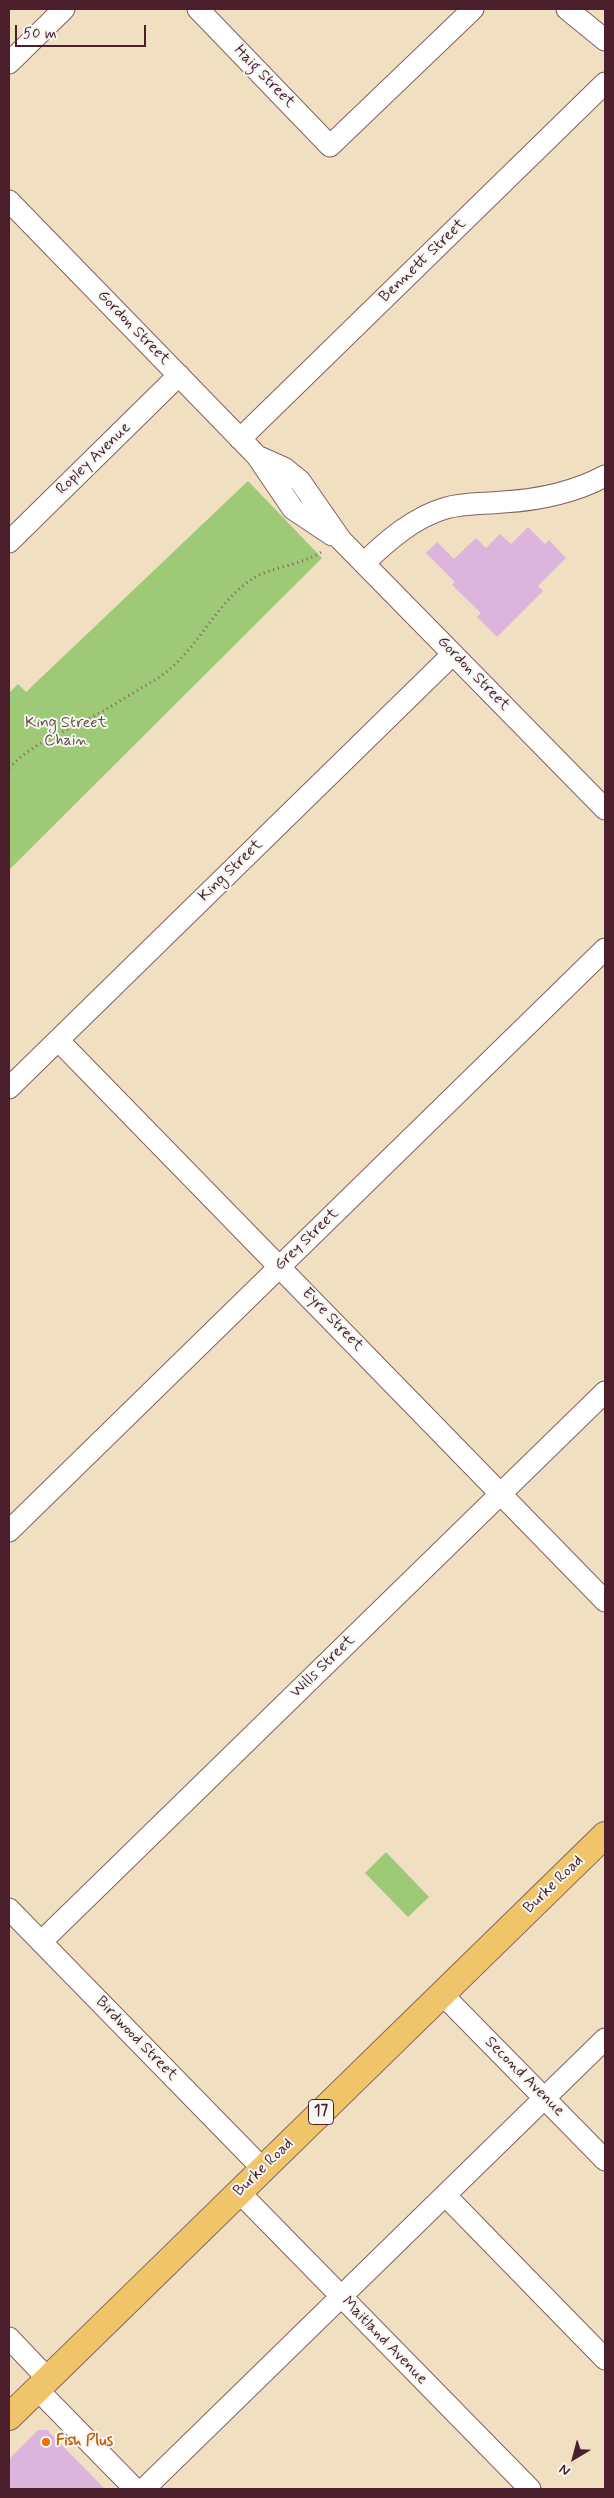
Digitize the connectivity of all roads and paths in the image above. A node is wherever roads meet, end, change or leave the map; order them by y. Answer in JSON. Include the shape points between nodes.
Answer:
{"nodes":[{"id":1,"x":64,"y":9,"type":"edge"},
{"id":2,"x":198,"y":9,"type":"edge"},
{"id":3,"x":473,"y":9,"type":"edge"},
{"id":4,"x":567,"y":9,"type":"edge"},
{"id":5,"x":605,"y":40,"type":"edge"},
{"id":6,"x":9,"y":63,"type":"edge"},
{"id":7,"x":605,"y":83,"type":"edge"},
{"id":8,"x":9,"y":201,"type":"edge"},
{"id":9,"x":179,"y":375,"type":"junction"},
{"id":10,"x":240,"y":439,"type":"junction"},
{"id":11,"x":605,"y":476,"type":"edge"},
{"id":12,"x":341,"y":540,"type":"junction"},
{"id":13,"x":9,"y":542,"type":"edge"},
{"id":14,"x":364,"y":563,"type":"junction"},
{"id":15,"x":454,"y":654,"type":"junction"},
{"id":16,"x":9,"y":768,"type":"edge"},
{"id":17,"x":605,"y":809,"type":"edge"},
{"id":18,"x":605,"y":949,"type":"edge"},
{"id":19,"x":58,"y":1040,"type":"junction"},
{"id":20,"x":9,"y":1088,"type":"edge"},
{"id":21,"x":280,"y":1267,"type":"junction"},
{"id":22,"x":605,"y":1392,"type":"edge"},
{"id":23,"x":501,"y":1494,"type":"junction"},
{"id":24,"x":9,"y":1531,"type":"edge"},
{"id":25,"x":605,"y":1601,"type":"edge"},
{"id":26,"x":605,"y":1835,"type":"edge"},
{"id":27,"x":9,"y":1909,"type":"edge"},
{"id":28,"x":41,"y":1942,"type":"junction"},
{"id":29,"x":442,"y":1994,"type":"junction"},
{"id":30,"x":605,"y":2039,"type":"edge"},
{"id":31,"x":544,"y":2098,"type":"junction"},
{"id":32,"x":605,"y":2160,"type":"edge"},
{"id":33,"x":263,"y":2169,"type":"junction"},
{"id":34,"x":239,"y":2192,"type":"junction"},
{"id":35,"x":445,"y":2195,"type":"junction"},
{"id":36,"x":342,"y":2297,"type":"junction"},
{"id":37,"x":9,"y":2338,"type":"edge"},
{"id":38,"x":605,"y":2359,"type":"edge"},
{"id":39,"x":42,"y":2384,"type":"junction"},
{"id":40,"x":9,"y":2417,"type":"edge"},
{"id":41,"x":135,"y":2489,"type":"edge"},
{"id":42,"x":144,"y":2489,"type":"edge"},
{"id":43,"x":530,"y":2489,"type":"edge"}],
"edges":[{"from":1,"to":6,"type":"street"},
{"from":2,"to":3,"type":"street","name":"Haig Street","via":[[330,146]]},
{"from":4,"to":5,"type":"street"},
{"from":7,"to":10,"type":"street","name":"Bennett Street"},
{"from":8,"to":9,"type":"street","name":"Gordon Street"},
{"from":9,"to":10,"type":"street","name":"Gordon Street"},
{"from":9,"to":13,"type":"street","name":"Ropley Avenue"},
{"from":10,"to":12,"type":"street","name":"Gordon Street","via":[[257,456],[284,468],[300,481]]},
{"from":11,"to":14,"type":"street","via":[[545,497],[445,508],[391,538]]},
{"from":12,"to":14,"type":"street","name":"Gordon Street"},
{"from":12,"to":16,"type":"path","via":[[317,555],[248,581],[188,652],[164,673],[95,715],[43,740],[24,752]]},
{"from":14,"to":15,"type":"street","name":"Gordon Street"},
{"from":15,"to":17,"type":"street","name":"Gordon Street"},
{"from":15,"to":19,"type":"street","name":"King Street"},
{"from":18,"to":21,"type":"street","name":"Grey Street"},
{"from":19,"to":20,"type":"street","name":"King Street"},
{"from":19,"to":21,"type":"street","name":"Eyre Street"},
{"from":21,"to":23,"type":"street","name":"Eyre Street"},
{"from":21,"to":24,"type":"street","name":"Grey Street"},
{"from":22,"to":23,"type":"street","name":"Wills Street"},
{"from":23,"to":25,"type":"street","name":"Eyre Street"},
{"from":23,"to":28,"type":"street","name":"Wills Street"},
{"from":26,"to":29,"type":"main road","name":"Burke Road","number":"17"},
{"from":27,"to":28,"type":"street","name":"Birdwood Street"},
{"from":28,"to":33,"type":"street","name":"Birdwood Street"},
{"from":29,"to":31,"type":"street","name":"Second Avenue"},
{"from":29,"to":33,"type":"main road","name":"Burke Road","number":"17"},
{"from":30,"to":31,"type":"street"},
{"from":31,"to":32,"type":"street","name":"Second Avenue"},
{"from":31,"to":35,"type":"street"},
{"from":33,"to":34,"type":"main road","name":"Burke Road","number":"17"},
{"from":34,"to":36,"type":"street","name":"Maitland Avenue"},
{"from":34,"to":39,"type":"main road","name":"Burke Road","number":"17"},
{"from":35,"to":36,"type":"street"},
{"from":35,"to":38,"type":"street"},
{"from":36,"to":42,"type":"street"},
{"from":36,"to":43,"type":"street","name":"Maitland Avenue"},
{"from":37,"to":39,"type":"street"},
{"from":39,"to":40,"type":"main road","name":"Burke Road","number":"17"},
{"from":39,"to":41,"type":"street"}]}
